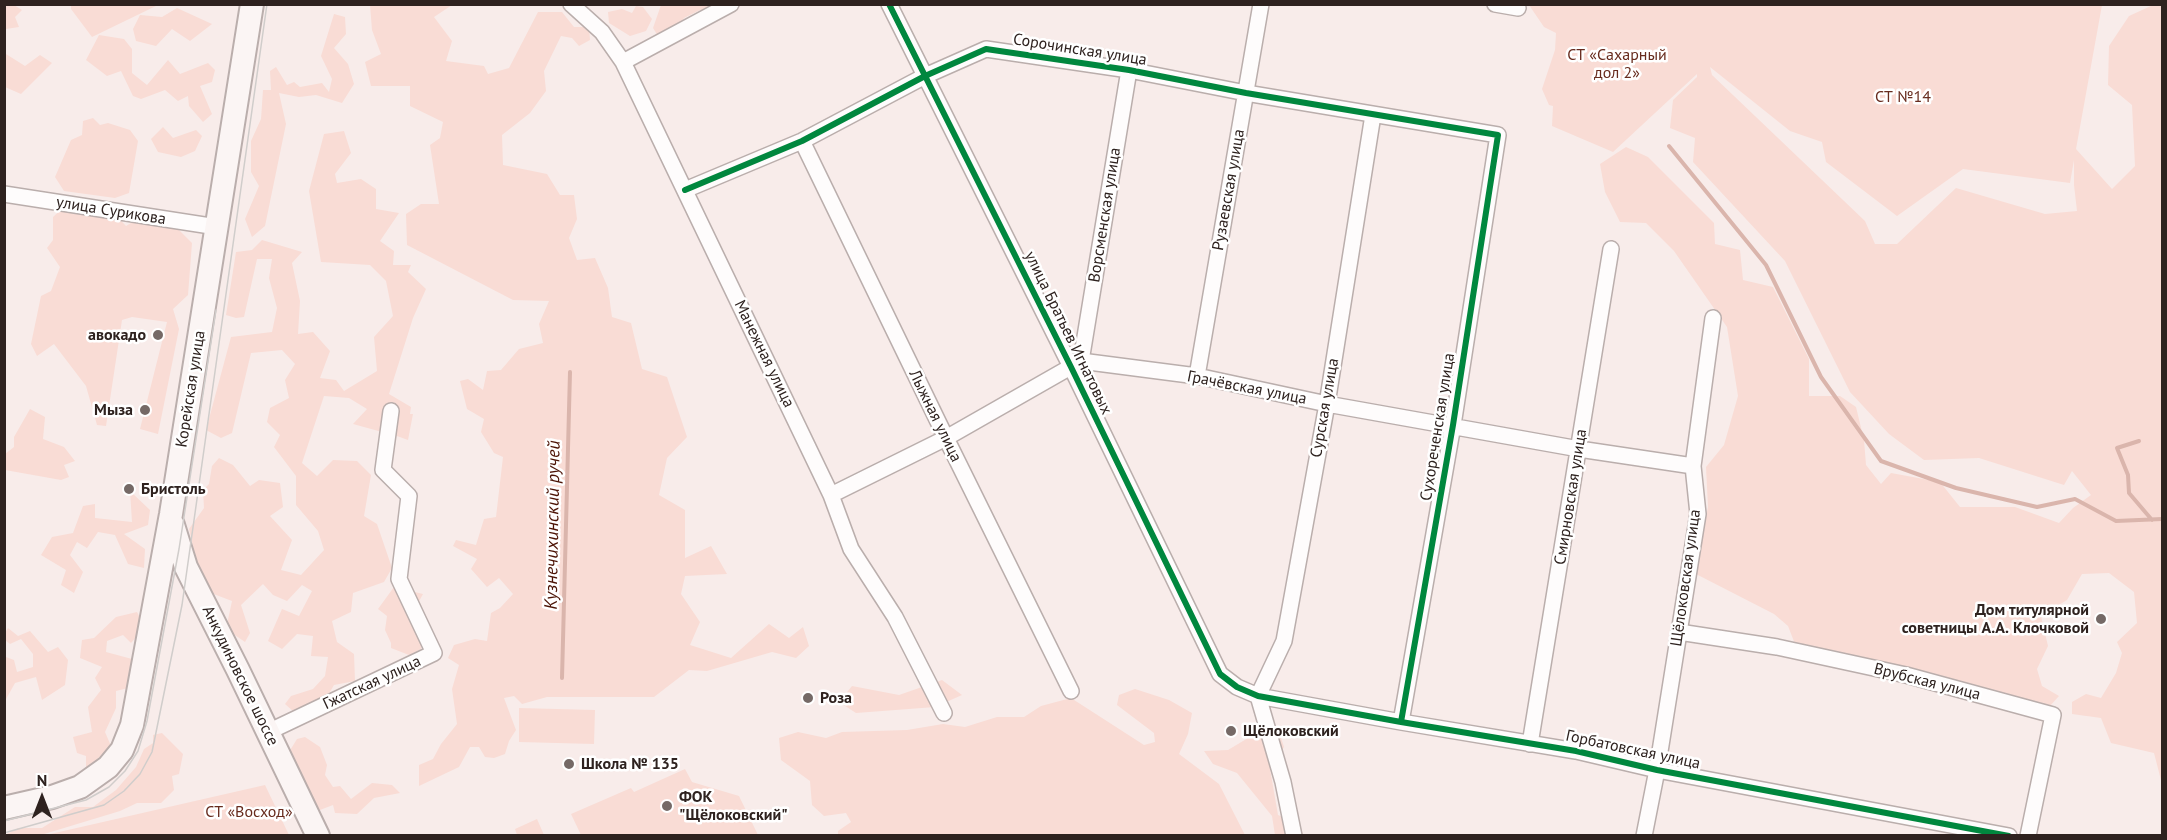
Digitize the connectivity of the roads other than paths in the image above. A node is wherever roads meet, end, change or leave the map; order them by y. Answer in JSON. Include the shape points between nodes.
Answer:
{"nodes":[{"id":1,"x":252,"y":4,"type":"edge"},
{"id":2,"x":571,"y":4,"type":"edge"},
{"id":3,"x":730,"y":4,"type":"edge"},
{"id":4,"x":889,"y":4,"type":"edge"},
{"id":5,"x":1261,"y":4,"type":"edge"},
{"id":6,"x":1495,"y":4,"type":"edge"},
{"id":7,"x":1518,"y":8,"type":"dead end"},
{"id":8,"x":623,"y":62,"type":"junction"},
{"id":9,"x":1129,"y":70,"type":"junction"},
{"id":10,"x":925,"y":76,"type":"junction"},
{"id":11,"x":1246,"y":93,"type":"junction"},
{"id":12,"x":1373,"y":115,"type":"junction"},
{"id":13,"x":1498,"y":135,"type":"joint"},
{"id":14,"x":802,"y":141,"type":"junction"},
{"id":15,"x":685,"y":190,"type":"junction"},
{"id":16,"x":4,"y":194,"type":"edge"},
{"id":17,"x":217,"y":227,"type":"junction"},
{"id":18,"x":1611,"y":249,"type":"dead end"},
{"id":19,"x":1713,"y":318,"type":"dead end"},
{"id":20,"x":1076,"y":364,"type":"junction"},
{"id":21,"x":1197,"y":376,"type":"junction"},
{"id":22,"x":1327,"y":404,"type":"junction"},
{"id":23,"x":391,"y":411,"type":"dead end"},
{"id":24,"x":1453,"y":425,"type":"junction"},
{"id":25,"x":946,"y":438,"type":"junction"},
{"id":26,"x":1579,"y":449,"type":"junction"},
{"id":27,"x":1693,"y":466,"type":"junction"},
{"id":28,"x":831,"y":495,"type":"junction"},
{"id":29,"x":171,"y":514,"type":"junction"},
{"id":30,"x":159,"y":585,"type":"junction"},
{"id":31,"x":197,"y":590,"type":"junction"},
{"id":32,"x":1679,"y":632,"type":"junction"},
{"id":33,"x":1220,"y":674,"type":"joint"},
{"id":34,"x":1071,"y":691,"type":"dead end"},
{"id":35,"x":1258,"y":696,"type":"junction"},
{"id":36,"x":944,"y":713,"type":"dead end"},
{"id":37,"x":1401,"y":722,"type":"junction"},
{"id":38,"x":268,"y":732,"type":"junction"},
{"id":39,"x":1530,"y":744,"type":"junction"},
{"id":40,"x":1657,"y":770,"type":"junction"},
{"id":41,"x":4,"y":808,"type":"edge"},
{"id":42,"x":318,"y":836,"type":"edge"},
{"id":43,"x":1294,"y":836,"type":"edge"},
{"id":44,"x":1644,"y":836,"type":"edge"},
{"id":45,"x":2010,"y":836,"type":"edge"},
{"id":46,"x":2028,"y":836,"type":"edge"}],
"edges":[{"from":1,"to":17,"type":"street","name":"Корейская улица"},
{"from":2,"to":8,"type":"street","name":"Манежная улица","via":[[602,32]]},
{"from":3,"to":8,"type":"street"},
{"from":4,"to":10,"type":"street","name":"улица Братьев Игнатовых"},
{"from":5,"to":11,"type":"street","name":"Рузаевская улица"},
{"from":6,"to":7,"type":"street"},
{"from":8,"to":15,"type":"street","name":"Манежная улица"},
{"from":9,"to":10,"type":"street","name":"Сорочинская улица","via":[[986,50]]},
{"from":9,"to":11,"type":"street","name":"Сорочинская улица"},
{"from":9,"to":20,"type":"street","name":"Ворсменская улица"},
{"from":10,"to":14,"type":"street","name":"Сорочинская улица"},
{"from":10,"to":20,"type":"street","name":"улица Братьев Игнатовых"},
{"from":11,"to":12,"type":"street","name":"Сорочинская улица"},
{"from":11,"to":21,"type":"street","name":"Рузаевская улица"},
{"from":12,"to":13,"type":"street","name":"Сорочинская улица"},
{"from":12,"to":22,"type":"street","name":"Сурская улица"},
{"from":13,"to":24,"type":"street","name":"Сухореченская улица"},
{"from":14,"to":15,"type":"street","name":"Сорочинская улица"},
{"from":14,"to":25,"type":"street","name":"Лыжная улица"},
{"from":15,"to":28,"type":"street","name":"Манежная улица"},
{"from":16,"to":17,"type":"street","name":"улица Сурикова"},
{"from":17,"to":29,"type":"street","name":"Корейская улица"},
{"from":18,"to":26,"type":"street","name":"Смирновская улица"},
{"from":19,"to":27,"type":"street","name":"Щёлоковская улица"},
{"from":20,"to":21,"type":"street","name":"Грачёвская улица"},
{"from":20,"to":25,"type":"street"},
{"from":20,"to":33,"type":"street","name":"улица Братьев Игнатовых"},
{"from":21,"to":22,"type":"street","name":"Грачёвская улица"},
{"from":22,"to":24,"type":"street","name":"Грачёвская улица"},
{"from":22,"to":35,"type":"street","name":"Сурская улица","via":[[1284,641]]},
{"from":23,"to":38,"type":"street","name":"Гжатская улица","via":[[383,470],[410,496],[399,579],[434,653]]},
{"from":24,"to":26,"type":"street","name":"Грачёвская улица"},
{"from":24,"to":37,"type":"street","name":"Сухореченская улица"},
{"from":25,"to":28,"type":"street"},
{"from":25,"to":34,"type":"street","name":"Лыжная улица"},
{"from":26,"to":27,"type":"street","name":"Грачёвская улица"},
{"from":26,"to":39,"type":"street","name":"Смирновская улица"},
{"from":27,"to":32,"type":"street","name":"Щёлоковская улица","via":[[1698,514]]},
{"from":28,"to":36,"type":"street","name":"Манежная улица","via":[[851,549],[896,617]]},
{"from":29,"to":30,"type":"street","name":"Корейская улица"},
{"from":29,"to":31,"type":"street","name":"Анкудиновское шоссе","via":[[179,549]]},
{"from":30,"to":31,"type":"street","via":[[174,577]]},
{"from":30,"to":41,"type":"street","name":"Корейская улица","via":[[132,725],[122,750],[108,767],[80,787]]},
{"from":31,"to":38,"type":"street","name":"Анкудиновское шоссе"},
{"from":32,"to":40,"type":"street","name":"Щёлоковская улица"},
{"from":32,"to":46,"type":"street","name":"Врубская улица","via":[[1777,647],[1906,675],[2053,715]]},
{"from":33,"to":35,"type":"street","name":"Горбатовская улица"},
{"from":35,"to":37,"type":"street","name":"Горбатовская улица"},
{"from":35,"to":43,"type":"street"},
{"from":37,"to":39,"type":"street","name":"Горбатовская улица"},
{"from":38,"to":42,"type":"street","name":"Анкудиновское шоссе"},
{"from":39,"to":40,"type":"street","name":"Горбатовская улица"},
{"from":40,"to":44,"type":"street","name":"Щёлоковская улица"},
{"from":40,"to":45,"type":"street","name":"Горбатовская улица"}]}
